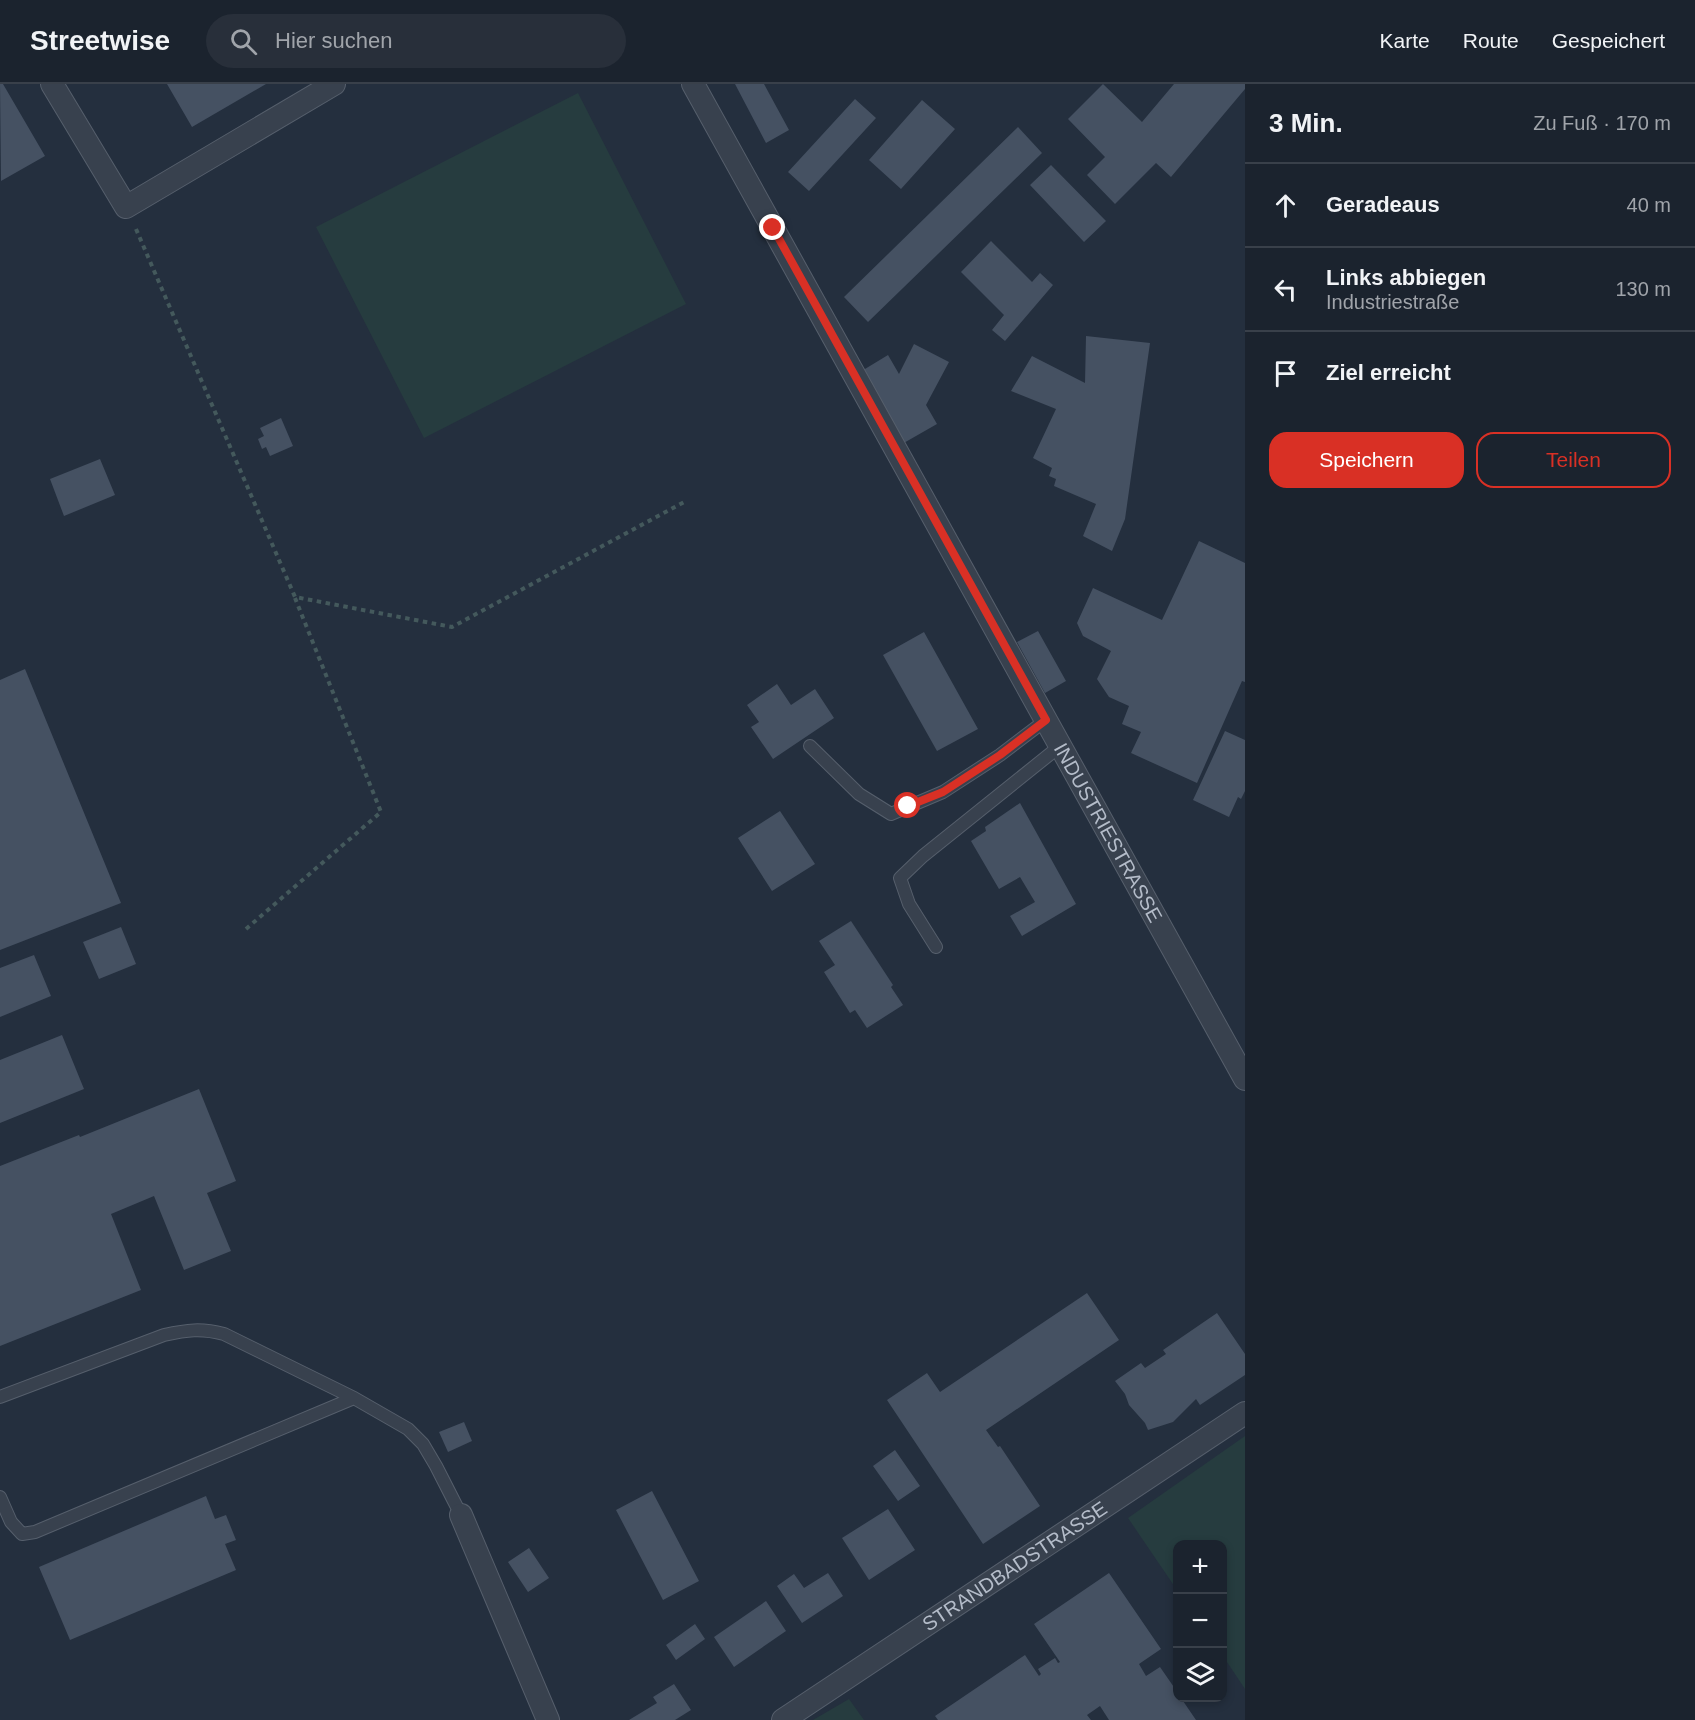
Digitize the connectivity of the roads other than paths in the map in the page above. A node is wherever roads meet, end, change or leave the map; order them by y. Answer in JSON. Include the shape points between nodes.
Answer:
{"nodes":[{"id":1,"x":52,"y":84,"type":"edge"},
{"id":2,"x":334,"y":84,"type":"edge"},
{"id":3,"x":693,"y":84,"type":"edge"},
{"id":4,"x":1046,"y":720,"type":"junction"},
{"id":5,"x":810,"y":746,"type":"dead end"},
{"id":6,"x":1060,"y":746,"type":"junction"},
{"id":7,"x":936,"y":947,"type":"dead end"},
{"id":8,"x":1245,"y":1079,"type":"edge"},
{"id":9,"x":0,"y":1397,"type":"edge"},
{"id":10,"x":354,"y":1398,"type":"junction"},
{"id":11,"x":1245,"y":1413,"type":"edge"},
{"id":12,"x":0,"y":1497,"type":"edge"},
{"id":13,"x":461,"y":1515,"type":"joint"},
{"id":14,"x":548,"y":1720,"type":"edge"},
{"id":15,"x":783,"y":1720,"type":"edge"}],
"edges":[{"from":1,"to":2,"type":"street","via":[[126,207]]},
{"from":3,"to":4,"type":"street","name":"INDUSTRIESTRASSE"},
{"from":4,"to":5,"type":"lane","via":[[943,792],[891,814],[859,794]]},
{"from":4,"to":6,"type":"street","name":"INDUSTRIESTRASSE"},
{"from":6,"to":7,"type":"lane","via":[[900,878],[909,904]]},
{"from":6,"to":8,"type":"street","name":"INDUSTRIESTRASSE"},
{"from":9,"to":10,"type":"lane","via":[[164,1335],[206,1329],[224,1334]]},
{"from":10,"to":12,"type":"lane","via":[[36,1532],[22,1534],[11,1522]]},
{"from":10,"to":13,"type":"lane","via":[[408,1429],[423,1443]]},
{"from":11,"to":15,"type":"street","name":"STRANDBADSTRASSE"},
{"from":13,"to":14,"type":"street"}]}
